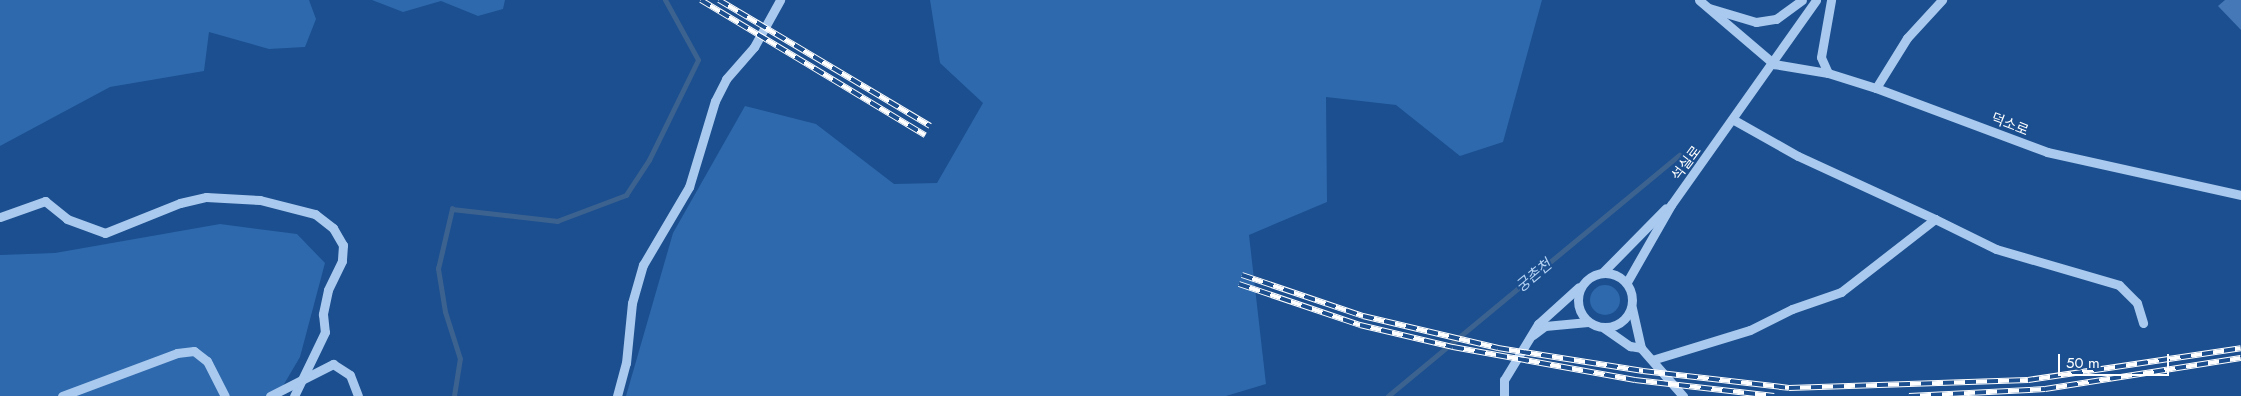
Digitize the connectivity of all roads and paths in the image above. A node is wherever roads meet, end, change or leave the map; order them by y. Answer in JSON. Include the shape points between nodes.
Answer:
{"nodes":[{"id":1,"x":780,"y":0,"type":"edge"},
{"id":2,"x":1700,"y":0,"type":"edge"},
{"id":3,"x":1802,"y":0,"type":"edge"},
{"id":4,"x":1816,"y":0,"type":"edge"},
{"id":5,"x":1831,"y":0,"type":"edge"},
{"id":6,"x":1942,"y":0,"type":"edge"},
{"id":7,"x":1709,"y":8,"type":"junction"},
{"id":8,"x":1774,"y":64,"type":"junction"},
{"id":9,"x":1828,"y":73,"type":"junction"},
{"id":10,"x":1876,"y":88,"type":"junction"},
{"id":11,"x":1734,"y":120,"type":"junction"},
{"id":12,"x":2241,"y":195,"type":"edge"},
{"id":13,"x":1671,"y":205,"type":"junction"},
{"id":14,"x":0,"y":217,"type":"edge"},
{"id":15,"x":1934,"y":219,"type":"junction"},
{"id":16,"x":1602,"y":273,"type":"junction"},
{"id":17,"x":1584,"y":282,"type":"junction"},
{"id":18,"x":1627,"y":282,"type":"junction"},
{"id":19,"x":1632,"y":307,"type":"junction"},
{"id":20,"x":1588,"y":322,"type":"junction"},
{"id":21,"x":2144,"y":323,"type":"dead end"},
{"id":22,"x":1604,"y":328,"type":"junction"},
{"id":23,"x":1527,"y":340,"type":"junction"},
{"id":24,"x":1641,"y":348,"type":"junction"},
{"id":25,"x":1652,"y":360,"type":"junction"},
{"id":26,"x":306,"y":378,"type":"junction"},
{"id":27,"x":62,"y":396,"type":"edge"},
{"id":28,"x":225,"y":396,"type":"edge"},
{"id":29,"x":270,"y":396,"type":"edge"},
{"id":30,"x":294,"y":396,"type":"edge"},
{"id":31,"x":358,"y":396,"type":"edge"},
{"id":32,"x":617,"y":396,"type":"edge"},
{"id":33,"x":1504,"y":396,"type":"edge"},
{"id":34,"x":1683,"y":396,"type":"edge"}],
"edges":[{"from":1,"to":32,"type":"street","via":[[754,47],[726,79],[715,100],[689,187],[643,265],[632,303],[626,363]]},
{"from":2,"to":7,"type":"street"},
{"from":3,"to":7,"type":"street","via":[[1776,18],[1756,22]]},
{"from":4,"to":8,"type":"street","name":"석실로"},
{"from":5,"to":9,"type":"street","via":[[1822,57]]},
{"from":6,"to":10,"type":"street","via":[[1906,38]]},
{"from":7,"to":8,"type":"street"},
{"from":8,"to":9,"type":"street","name":"덕소로"},
{"from":8,"to":11,"type":"street","name":"석실로"},
{"from":9,"to":10,"type":"street","name":"덕소로"},
{"from":10,"to":12,"type":"street","name":"덕소로","via":[[2047,152]]},
{"from":11,"to":13,"type":"street","name":"석실로"},
{"from":11,"to":15,"type":"street","via":[[1798,156]]},
{"from":13,"to":16,"type":"street"},
{"from":13,"to":18,"type":"street","name":"석실로"},
{"from":14,"to":26,"type":"street","via":[[45,201],[67,219],[105,233],[180,203],[206,197],[260,200],[315,214],[332,228],[343,244],[342,261],[328,290],[323,314],[325,332]]},
{"from":15,"to":21,"type":"street","via":[[1996,249],[2119,285],[2137,303]]},
{"from":15,"to":25,"type":"street","via":[[1841,292],[1792,309],[1750,330]]},
{"from":16,"to":17,"type":"street"},
{"from":16,"to":18,"type":"street","via":[[1620,276]]},
{"from":17,"to":20,"type":"street","via":[[1578,298]]},
{"from":17,"to":23,"type":"street","via":[[1538,324]]},
{"from":18,"to":19,"type":"street"},
{"from":19,"to":22,"type":"street","via":[[1621,322]]},
{"from":19,"to":24,"type":"street"},
{"from":20,"to":22,"type":"street"},
{"from":20,"to":23,"type":"street","via":[[1545,326]]},
{"from":22,"to":24,"type":"street","via":[[1630,346]]},
{"from":23,"to":33,"type":"street","via":[[1504,380]]},
{"from":24,"to":25,"type":"street"},
{"from":25,"to":34,"type":"street"},
{"from":26,"to":29,"type":"street"},
{"from":26,"to":30,"type":"street"},
{"from":26,"to":31,"type":"street","via":[[332,364],[350,375]]},
{"from":27,"to":28,"type":"street","via":[[177,352],[194,351],[207,360]]}]}
